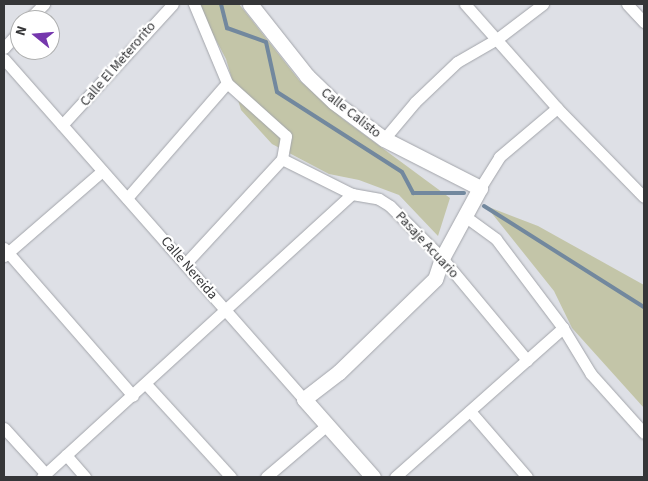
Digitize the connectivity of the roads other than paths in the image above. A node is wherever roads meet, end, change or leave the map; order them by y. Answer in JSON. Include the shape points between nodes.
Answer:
{"nodes":[{"id":1,"x":174,"y":4,"type":"edge"},
{"id":2,"x":194,"y":4,"type":"edge"},
{"id":3,"x":464,"y":4,"type":"edge"},
{"id":4,"x":542,"y":4,"type":"edge"},
{"id":5,"x":627,"y":4,"type":"edge"},
{"id":6,"x":254,"y":6,"type":"edge"},
{"id":7,"x":644,"y":22,"type":"edge"},
{"id":8,"x":497,"y":39,"type":"junction"},
{"id":9,"x":4,"y":59,"type":"edge"},
{"id":10,"x":227,"y":83,"type":"junction"},
{"id":11,"x":557,"y":108,"type":"junction"},
{"id":12,"x":62,"y":125,"type":"junction"},
{"id":13,"x":384,"y":139,"type":"junction"},
{"id":14,"x":282,"y":159,"type":"junction"},
{"id":15,"x":102,"y":170,"type":"junction"},
{"id":16,"x":480,"y":188,"type":"junction"},
{"id":17,"x":352,"y":194,"type":"junction"},
{"id":18,"x":644,"y":197,"type":"edge"},
{"id":19,"x":127,"y":198,"type":"junction"},
{"id":20,"x":466,"y":217,"type":"junction"},
{"id":21,"x":5,"y":252,"type":"edge"},
{"id":22,"x":442,"y":258,"type":"junction"},
{"id":23,"x":185,"y":264,"type":"junction"},
{"id":24,"x":226,"y":311,"type":"junction"},
{"id":25,"x":563,"y":328,"type":"junction"},
{"id":26,"x":527,"y":360,"type":"junction"},
{"id":27,"x":146,"y":384,"type":"junction"},
{"id":28,"x":133,"y":396,"type":"junction"},
{"id":29,"x":304,"y":399,"type":"junction"},
{"id":30,"x":470,"y":411,"type":"junction"},
{"id":31,"x":327,"y":425,"type":"junction"},
{"id":32,"x":4,"y":428,"type":"edge"},
{"id":33,"x":644,"y":433,"type":"edge"},
{"id":34,"x":66,"y":455,"type":"junction"},
{"id":35,"x":43,"y":475,"type":"edge"},
{"id":36,"x":85,"y":477,"type":"edge"},
{"id":37,"x":231,"y":477,"type":"edge"},
{"id":38,"x":266,"y":477,"type":"edge"},
{"id":39,"x":373,"y":477,"type":"edge"},
{"id":40,"x":395,"y":477,"type":"edge"},
{"id":41,"x":527,"y":477,"type":"edge"}],
"edges":[{"from":1,"to":12,"type":"street","name":"Calle El Meterorito"},
{"from":2,"to":10,"type":"street"},
{"from":3,"to":8,"type":"street"},
{"from":4,"to":8,"type":"street"},
{"from":5,"to":7,"type":"street"},
{"from":6,"to":13,"type":"street","name":"Calle Calisto","via":[[307,76],[334,102]]},
{"from":8,"to":11,"type":"street"},
{"from":8,"to":13,"type":"street","via":[[456,62]]},
{"from":9,"to":12,"type":"street","name":"Calle Nereida"},
{"from":10,"to":14,"type":"street","via":[[286,136]]},
{"from":10,"to":19,"type":"street"},
{"from":11,"to":16,"type":"street","via":[[499,157]]},
{"from":11,"to":18,"type":"street"},
{"from":12,"to":15,"type":"street","name":"Calle Nereida"},
{"from":13,"to":16,"type":"street","name":"Calle Calisto"},
{"from":14,"to":17,"type":"street","name":"Pasaje Acuario"},
{"from":14,"to":23,"type":"street"},
{"from":15,"to":19,"type":"street","name":"Calle Nereida"},
{"from":15,"to":21,"type":"street"},
{"from":16,"to":20,"type":"street"},
{"from":17,"to":22,"type":"street","name":"Pasaje Acuario","via":[[379,199],[390,206]]},
{"from":17,"to":24,"type":"street"},
{"from":19,"to":23,"type":"street","name":"Calle Nereida"},
{"from":20,"to":22,"type":"street"},
{"from":20,"to":25,"type":"street","via":[[496,239]]},
{"from":21,"to":28,"type":"street"},
{"from":22,"to":26,"type":"street","name":"Pasaje Acuario"},
{"from":22,"to":29,"type":"street","via":[[435,279],[394,321]]},
{"from":23,"to":24,"type":"street","name":"Calle Nereida"},
{"from":24,"to":27,"type":"street"},
{"from":24,"to":29,"type":"street","name":"Calle Nereida"},
{"from":25,"to":26,"type":"street"},
{"from":25,"to":33,"type":"street","via":[[591,374]]},
{"from":26,"to":30,"type":"street"},
{"from":27,"to":28,"type":"street"},
{"from":27,"to":37,"type":"street"},
{"from":28,"to":34,"type":"street"},
{"from":29,"to":31,"type":"street","name":"Calle Nereida"},
{"from":30,"to":40,"type":"street"},
{"from":30,"to":41,"type":"street"},
{"from":31,"to":38,"type":"street"},
{"from":31,"to":39,"type":"street","name":"Calle Nereida"},
{"from":32,"to":35,"type":"street"},
{"from":34,"to":35,"type":"street"},
{"from":34,"to":36,"type":"street"}]}
